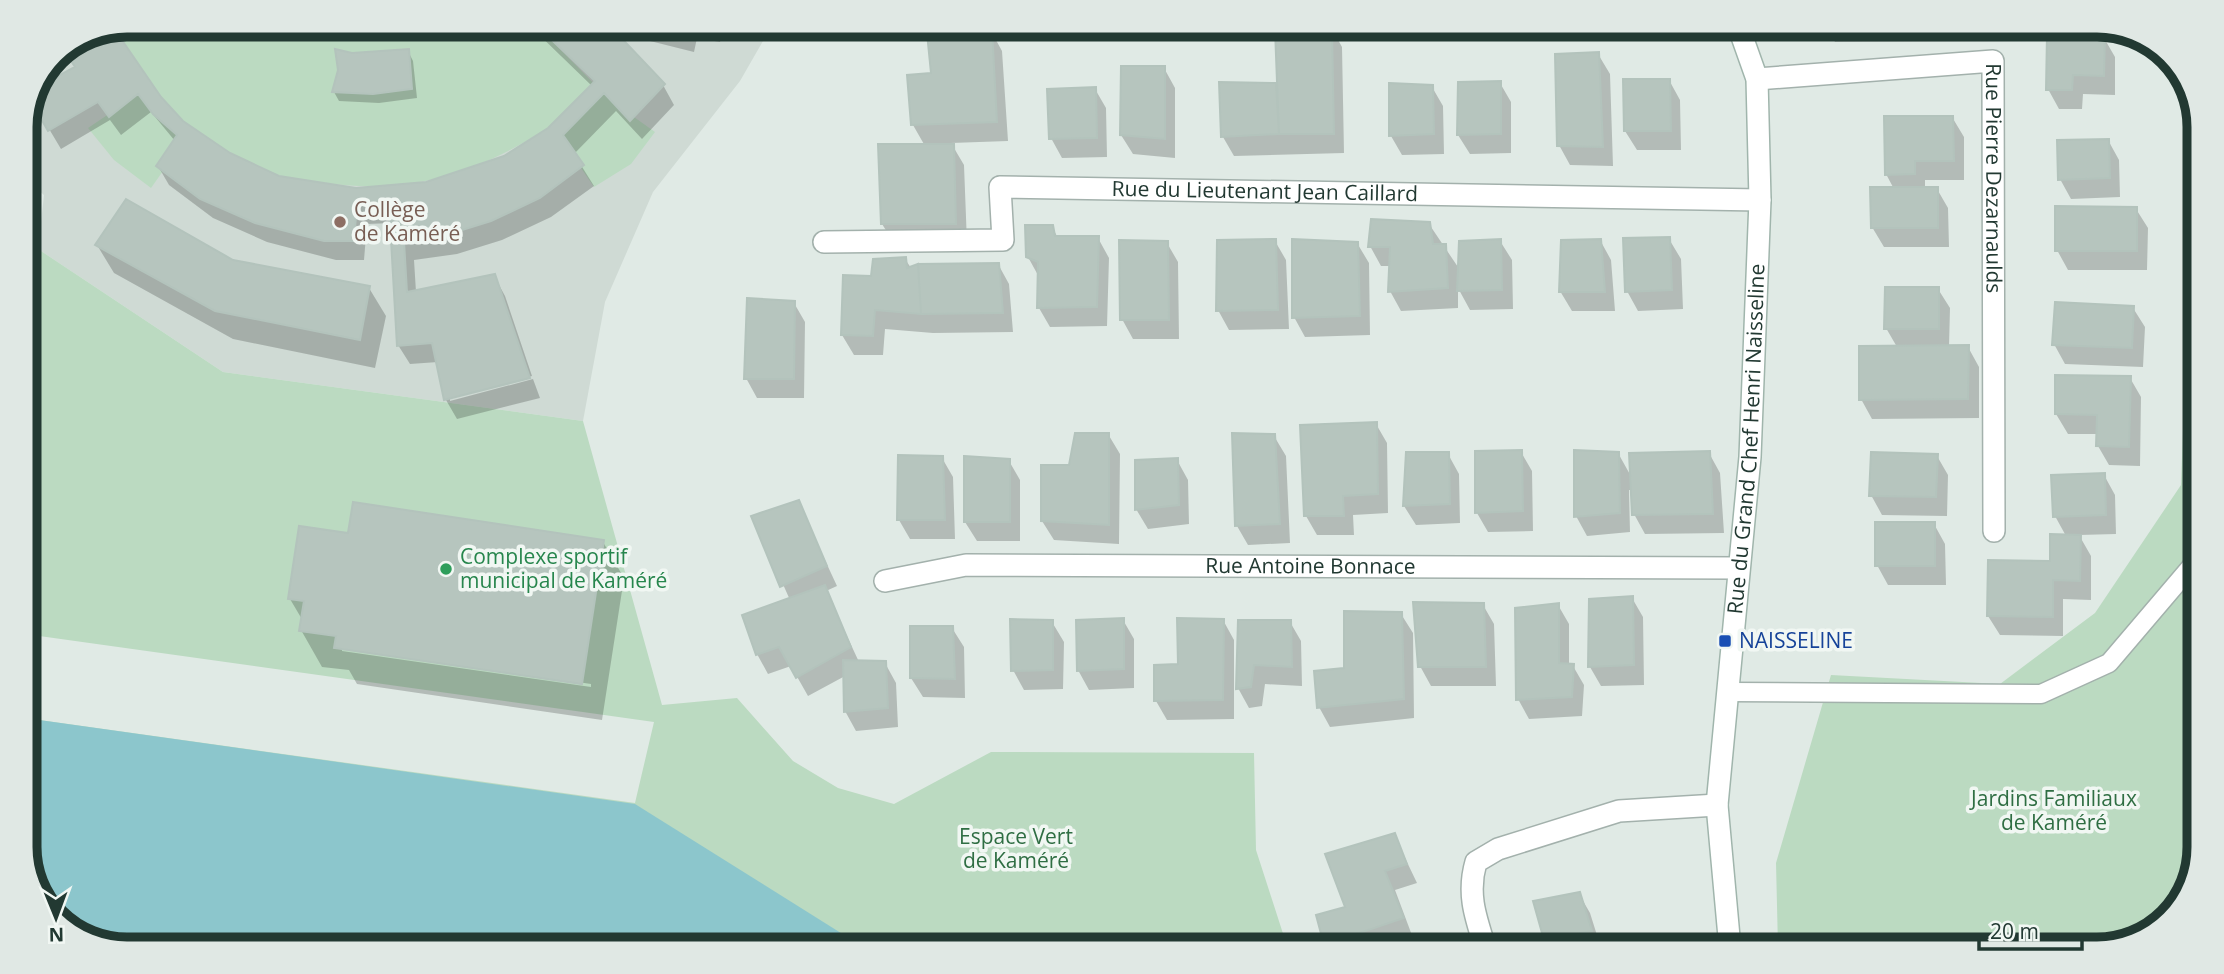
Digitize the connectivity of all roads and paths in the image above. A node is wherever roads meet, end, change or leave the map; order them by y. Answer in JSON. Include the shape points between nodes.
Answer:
{"nodes":[{"id":1,"x":1742,"y":37,"type":"edge"},
{"id":2,"x":1757,"y":79,"type":"junction"},
{"id":3,"x":1760,"y":200,"type":"junction"},
{"id":4,"x":824,"y":242,"type":"dead end"},
{"id":5,"x":1994,"y":531,"type":"dead end"},
{"id":6,"x":1738,"y":568,"type":"junction"},
{"id":7,"x":2187,"y":571,"type":"edge"},
{"id":8,"x":885,"y":581,"type":"dead end"},
{"id":9,"x":1729,"y":692,"type":"junction"},
{"id":10,"x":1717,"y":805,"type":"junction"},
{"id":11,"x":1482,"y":937,"type":"edge"},
{"id":12,"x":1729,"y":937,"type":"edge"}],
"edges":[{"from":1,"to":2,"type":"street","name":"Rue du Grand Chef Henri Naisseline"},
{"from":2,"to":3,"type":"street","name":"Rue du Grand Chef Henri Naisseline"},
{"from":2,"to":5,"type":"street","name":"Rue Pierre Dezarnaulds","via":[[1993,61]]},
{"from":3,"to":4,"type":"street","name":"Rue du Lieutenant Jean Caillard","via":[[1000,187],[1003,240]]},
{"from":3,"to":6,"type":"street","name":"Rue du Grand Chef Henri Naisseline","via":[[1750,457]]},
{"from":6,"to":8,"type":"street","name":"Rue Antoine Bonnace","via":[[966,565]]},
{"from":6,"to":9,"type":"street","name":"Rue du Grand Chef Henri Naisseline"},
{"from":7,"to":9,"type":"lane","via":[[2109,663],[2041,694]]},
{"from":9,"to":10,"type":"street","name":"Rue du Grand Chef Henri Naisseline"},
{"from":10,"to":11,"type":"street","via":[[1619,811],[1498,849],[1476,862],[1470,883]]},
{"from":10,"to":12,"type":"street","name":"Rue du Grand Chef Henri Naisseline"}]}
